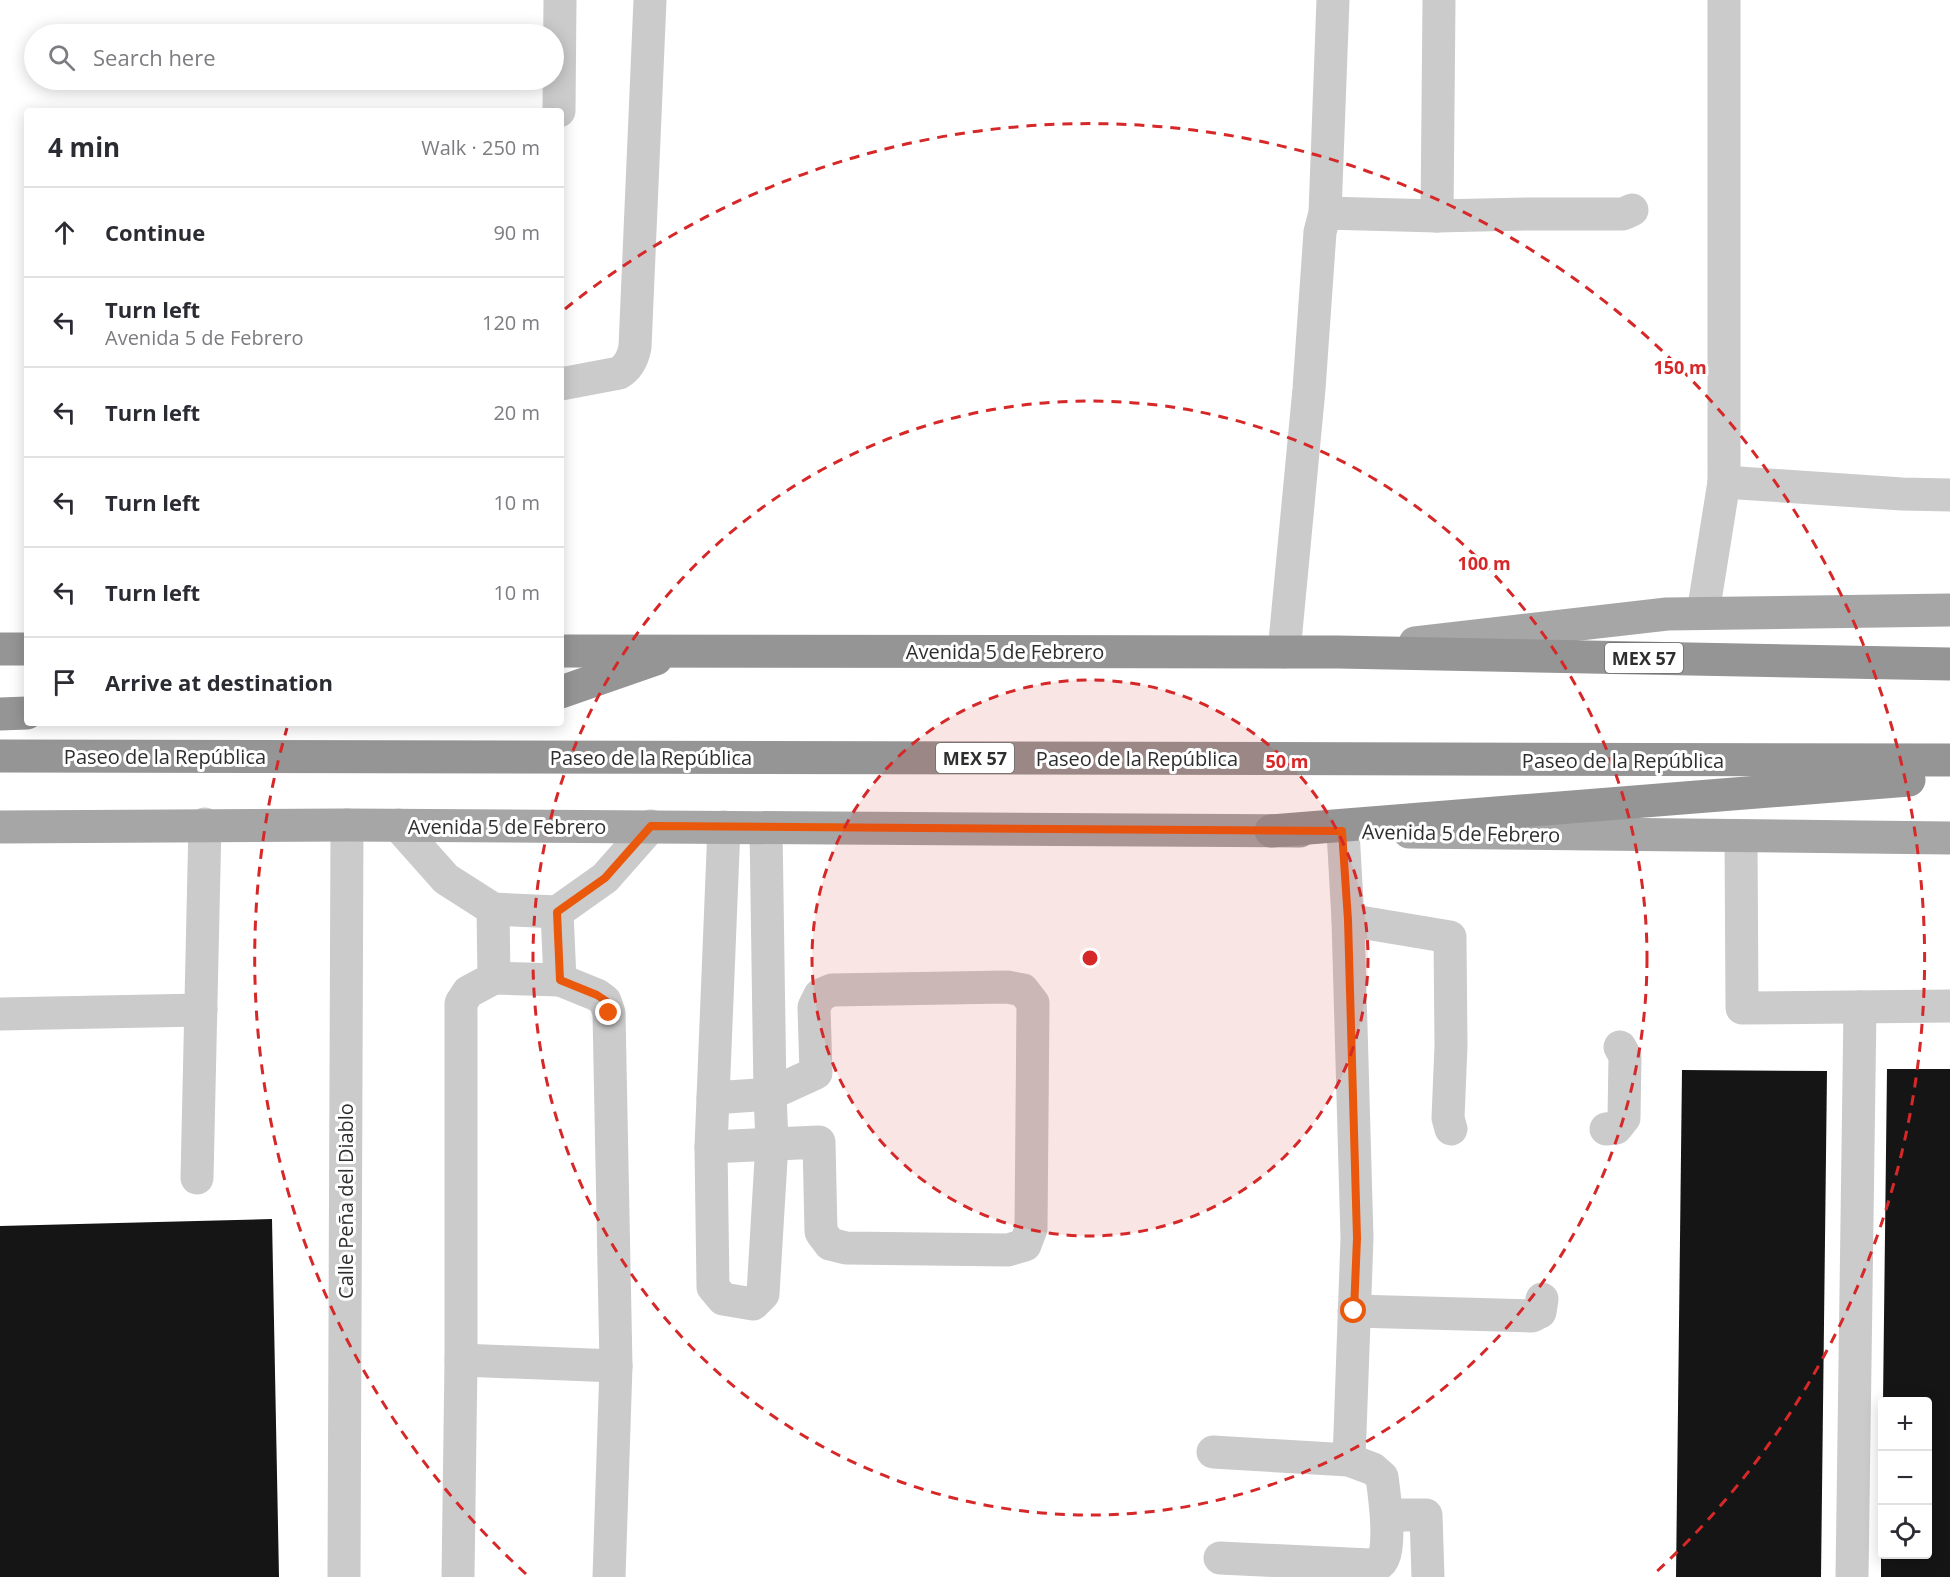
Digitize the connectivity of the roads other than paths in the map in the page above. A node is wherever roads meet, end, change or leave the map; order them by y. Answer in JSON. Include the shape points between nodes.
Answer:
{"nodes":[{"id":1,"x":560,"y":0,"type":"edge"},
{"id":2,"x":650,"y":0,"type":"edge"},
{"id":3,"x":1333,"y":0,"type":"edge"},
{"id":4,"x":1439,"y":0,"type":"edge"},
{"id":5,"x":1724,"y":0,"type":"edge"},
{"id":6,"x":560,"y":24,"type":"edge"},
{"id":7,"x":559,"y":90,"type":"edge"},
{"id":8,"x":559,"y":108,"type":"edge"},
{"id":9,"x":1632,"y":210,"type":"dead end"},
{"id":10,"x":1325,"y":213,"type":"junction"},
{"id":11,"x":1437,"y":216,"type":"junction"},
{"id":12,"x":564,"y":383,"type":"edge"},
{"id":13,"x":1724,"y":482,"type":"junction"},
{"id":14,"x":1950,"y":495,"type":"edge"},
{"id":15,"x":1950,"y":610,"type":"edge"},
{"id":16,"x":1704,"y":613,"type":"junction"},
{"id":17,"x":0,"y":649,"type":"edge"},
{"id":18,"x":24,"y":649,"type":"edge"},
{"id":19,"x":683,"y":650,"type":"junction"},
{"id":20,"x":564,"y":651,"type":"edge"},
{"id":21,"x":1338,"y":651,"type":"junction"},
{"id":22,"x":1284,"y":652,"type":"junction"},
{"id":23,"x":1950,"y":664,"type":"edge"},
{"id":24,"x":564,"y":691,"type":"edge"},
{"id":25,"x":24,"y":713,"type":"edge"},
{"id":26,"x":0,"y":714,"type":"edge"},
{"id":27,"x":0,"y":756,"type":"edge"},
{"id":28,"x":1950,"y":760,"type":"edge"},
{"id":29,"x":1950,"y":776,"type":"edge"},
{"id":30,"x":205,"y":824,"type":"junction"},
{"id":31,"x":347,"y":825,"type":"junction"},
{"id":32,"x":398,"y":825,"type":"junction"},
{"id":33,"x":651,"y":826,"type":"junction"},
{"id":34,"x":0,"y":827,"type":"edge"},
{"id":35,"x":724,"y":827,"type":"junction"},
{"id":36,"x":766,"y":828,"type":"junction"},
{"id":37,"x":1271,"y":831,"type":"junction"},
{"id":38,"x":1342,"y":831,"type":"junction"},
{"id":39,"x":1741,"y":836,"type":"junction"},
{"id":40,"x":1950,"y":838,"type":"edge"},
{"id":41,"x":493,"y":909,"type":"junction"},
{"id":42,"x":557,"y":912,"type":"junction"},
{"id":43,"x":1348,"y":920,"type":"junction"},
{"id":44,"x":494,"y":978,"type":"junction"},
{"id":45,"x":560,"y":980,"type":"junction"},
{"id":46,"x":1860,"y":1006,"type":"junction"},
{"id":47,"x":1950,"y":1006,"type":"edge"},
{"id":48,"x":201,"y":1010,"type":"junction"},
{"id":49,"x":0,"y":1014,"type":"edge"},
{"id":50,"x":1620,"y":1047,"type":"dead end"},
{"id":51,"x":770,"y":1094,"type":"junction"},
{"id":52,"x":713,"y":1098,"type":"junction"},
{"id":53,"x":1451,"y":1128,"type":"dead end"},
{"id":54,"x":1606,"y":1129,"type":"dead end"},
{"id":55,"x":772,"y":1143,"type":"junction"},
{"id":56,"x":711,"y":1147,"type":"junction"},
{"id":57,"x":197,"y":1178,"type":"dead end"},
{"id":58,"x":1542,"y":1299,"type":"dead end"},
{"id":59,"x":1354,"y":1311,"type":"junction"},
{"id":60,"x":461,"y":1360,"type":"junction"},
{"id":61,"x":616,"y":1366,"type":"junction"},
{"id":62,"x":1213,"y":1452,"type":"dead end"},
{"id":63,"x":1349,"y":1460,"type":"junction"},
{"id":64,"x":1388,"y":1515,"type":"junction"},
{"id":65,"x":1220,"y":1558,"type":"dead end"},
{"id":66,"x":344,"y":1577,"type":"edge"},
{"id":67,"x":458,"y":1577,"type":"edge"},
{"id":68,"x":609,"y":1577,"type":"edge"},
{"id":69,"x":1428,"y":1577,"type":"edge"},
{"id":70,"x":1852,"y":1577,"type":"edge"}],
"edges":[{"from":1,"to":6,"type":"street"},
{"from":2,"to":12,"type":"street","via":[[634,355],[619,373]]},
{"from":3,"to":10,"type":"street"},
{"from":4,"to":11,"type":"street"},
{"from":5,"to":13,"type":"street"},
{"from":7,"to":8,"type":"street"},
{"from":9,"to":11,"type":"street","via":[[1623,214]]},
{"from":10,"to":11,"type":"street"},
{"from":10,"to":22,"type":"street","via":[[1320,232]]},
{"from":13,"to":14,"type":"street"},
{"from":13,"to":16,"type":"street"},
{"from":15,"to":16,"type":"main road","name":"Avenida 5 de Febrero"},
{"from":16,"to":21,"type":"main road","name":"Avenida 5 de Febrero"},
{"from":17,"to":18,"type":"highway"},
{"from":19,"to":20,"type":"highway","name":"Avenida 5 de Febrero","number":"MEX 57"},
{"from":19,"to":22,"type":"highway","name":"Avenida 5 de Febrero","number":"MEX 57"},
{"from":19,"to":24,"type":"highway"},
{"from":21,"to":22,"type":"highway","name":"Avenida 5 de Febrero","number":"MEX 57"},
{"from":21,"to":23,"type":"highway","number":"MEX 57"},
{"from":25,"to":26,"type":"highway"},
{"from":27,"to":28,"type":"highway","name":"Paseo de la República","number":"MEX 57"},
{"from":29,"to":37,"type":"highway"},
{"from":30,"to":31,"type":"main road","name":"Avenida 5 de Febrero"},
{"from":30,"to":34,"type":"main road","name":"Avenida 5 de Febrero"},
{"from":30,"to":48,"type":"street"},
{"from":31,"to":32,"type":"main road","name":"Avenida 5 de Febrero"},
{"from":31,"to":66,"type":"street","name":"Calle Peña del Diablo"},
{"from":32,"to":33,"type":"main road","name":"Avenida 5 de Febrero"},
{"from":32,"to":41,"type":"street","via":[[446,879]]},
{"from":33,"to":35,"type":"main road","name":"Avenida 5 de Febrero"},
{"from":33,"to":42,"type":"street","via":[[605,878]]},
{"from":35,"to":36,"type":"main road","name":"Avenida 5 de Febrero"},
{"from":35,"to":52,"type":"street"},
{"from":36,"to":37,"type":"main road","name":"Avenida 5 de Febrero"},
{"from":36,"to":51,"type":"street"},
{"from":37,"to":38,"type":"main road","name":"Avenida 5 de Febrero"},
{"from":38,"to":39,"type":"main road","name":"Avenida 5 de Febrero"},
{"from":38,"to":43,"type":"street"},
{"from":39,"to":40,"type":"main road","name":"Avenida 5 de Febrero"},
{"from":39,"to":46,"type":"street","via":[[1742,1008]]},
{"from":41,"to":42,"type":"street"},
{"from":41,"to":44,"type":"street"},
{"from":42,"to":45,"type":"street"},
{"from":43,"to":53,"type":"street","via":[[1450,938]]},
{"from":43,"to":59,"type":"street","via":[[1357,1238]]},
{"from":44,"to":45,"type":"street"},
{"from":44,"to":60,"type":"street","via":[[468,992],[461,1003]]},
{"from":45,"to":61,"type":"street","via":[[606,1001],[609,1013]]},
{"from":46,"to":47,"type":"street"},
{"from":46,"to":70,"type":"street"},
{"from":48,"to":49,"type":"street"},
{"from":48,"to":57,"type":"street"},
{"from":50,"to":54,"type":"street","via":[[1625,1056],[1624,1118],[1616,1128]]},
{"from":51,"to":52,"type":"street"},
{"from":51,"to":55,"type":"street"},
{"from":51,"to":55,"type":"street","via":[[816,1073],[814,1007],[820,995],[832,990],[1007,987],[1023,990],[1033,1003],[1031,1229],[1025,1245],[997,1250],[846,1248],[830,1244],[821,1232],[819,1142]]},
{"from":52,"to":56,"type":"street"},
{"from":55,"to":56,"type":"street"},
{"from":55,"to":56,"type":"street","via":[[763,1294],[753,1304],[723,1299],[713,1287]]},
{"from":58,"to":59,"type":"street","via":[[1540,1312],[1532,1316]]},
{"from":59,"to":63,"type":"street"},
{"from":60,"to":61,"type":"street"},
{"from":60,"to":67,"type":"street"},
{"from":61,"to":68,"type":"street"},
{"from":62,"to":63,"type":"street"},
{"from":63,"to":64,"type":"street","via":[[1382,1477]]},
{"from":64,"to":65,"type":"street","via":[[1384,1556],[1370,1566]]},
{"from":64,"to":69,"type":"street","via":[[1426,1515]]}]}
